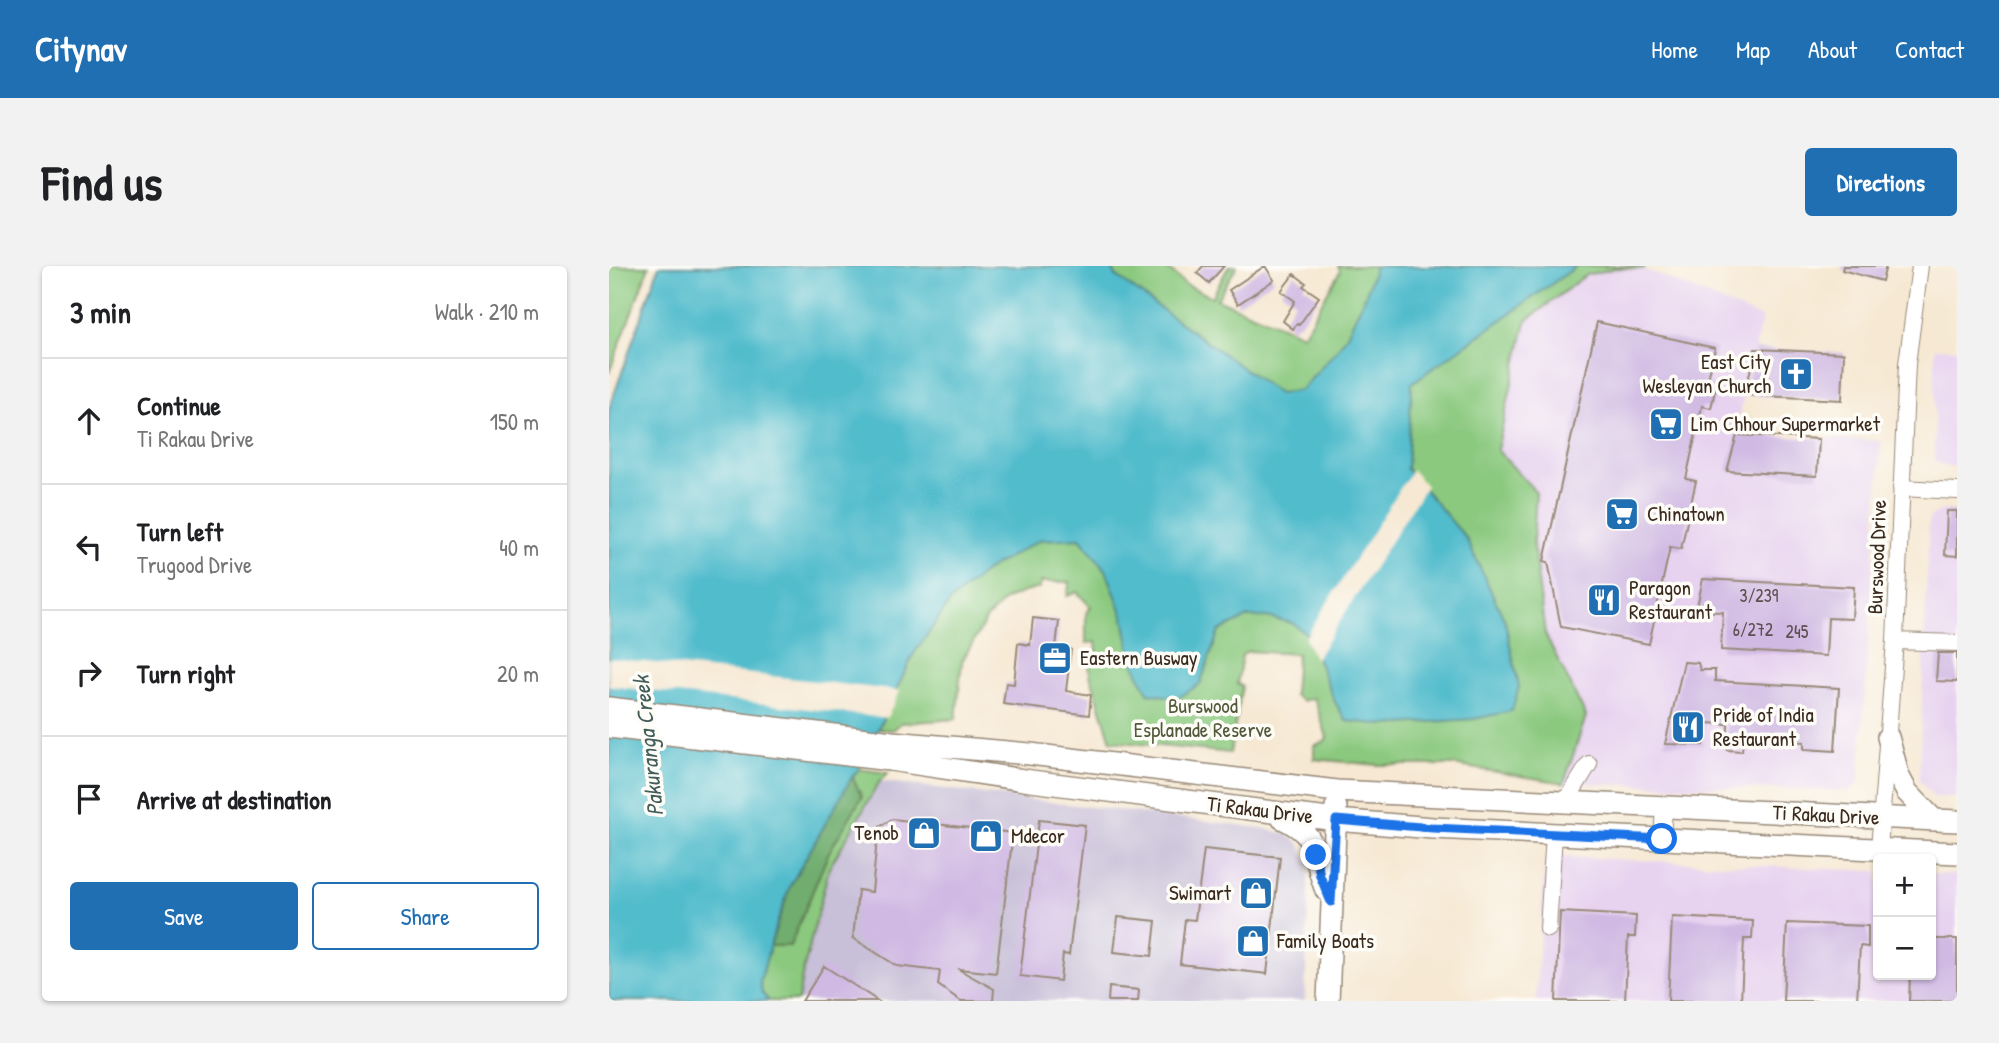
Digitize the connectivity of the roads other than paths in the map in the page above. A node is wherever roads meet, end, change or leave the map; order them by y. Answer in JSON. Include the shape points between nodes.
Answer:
{"nodes":[{"id":1,"x":1920,"y":266,"type":"edge"},
{"id":2,"x":1901,"y":488,"type":"junction"},
{"id":3,"x":1957,"y":491,"type":"edge"},
{"id":4,"x":1895,"y":641,"type":"junction"},
{"id":5,"x":1957,"y":643,"type":"edge"},
{"id":6,"x":609,"y":708,"type":"edge"},
{"id":7,"x":609,"y":727,"type":"edge"},
{"id":8,"x":1888,"y":737,"type":"junction"},
{"id":9,"x":891,"y":751,"type":"junction"},
{"id":10,"x":1588,"y":764,"type":"dead end"},
{"id":11,"x":1337,"y":791,"type":"junction"},
{"id":12,"x":1565,"y":803,"type":"junction"},
{"id":13,"x":1664,"y":808,"type":"junction"},
{"id":14,"x":1269,"y":812,"type":"junction"},
{"id":15,"x":1881,"y":818,"type":"junction"},
{"id":16,"x":1336,"y":820,"type":"junction"},
{"id":17,"x":1934,"y":820,"type":"junction"},
{"id":18,"x":1957,"y":821,"type":"edge"},
{"id":19,"x":1554,"y":834,"type":"junction"},
{"id":20,"x":1662,"y":839,"type":"junction"},
{"id":21,"x":1879,"y":849,"type":"junction"},
{"id":22,"x":1957,"y":853,"type":"edge"},
{"id":23,"x":1331,"y":902,"type":"junction"},
{"id":24,"x":1548,"y":929,"type":"dead end"},
{"id":25,"x":1328,"y":1001,"type":"edge"}],
"edges":[{"from":1,"to":2,"type":"street","name":"Burswood Drive","via":[[1907,364]]},
{"from":2,"to":3,"type":"street"},
{"from":2,"to":4,"type":"street","name":"Burswood Drive"},
{"from":4,"to":5,"type":"street"},
{"from":4,"to":8,"type":"street","name":"Burswood Drive"},
{"from":6,"to":9,"type":"main road","name":"Ti Rakau Drive"},
{"from":7,"to":9,"type":"main road","name":"Ti Rakau Drive"},
{"from":8,"to":15,"type":"street","name":"Burswood Drive"},
{"from":8,"to":17,"type":"main road","via":[[1907,792]]},
{"from":9,"to":11,"type":"main road","name":"Ti Rakau Drive","via":[[1030,754]]},
{"from":9,"to":14,"type":"main road","name":"Ti Rakau Drive","via":[[1031,781]]},
{"from":10,"to":12,"type":"street"},
{"from":11,"to":12,"type":"main road","name":"Ti Rakau Drive"},
{"from":11,"to":16,"type":"main road"},
{"from":12,"to":13,"type":"main road","name":"Ti Rakau Drive"},
{"from":13,"to":15,"type":"main road","name":"Ti Rakau Drive"},
{"from":13,"to":20,"type":"street"},
{"from":14,"to":16,"type":"main road","name":"Ti Rakau Drive"},
{"from":14,"to":23,"type":"main road","via":[[1299,826],[1309,837]]},
{"from":15,"to":17,"type":"main road","name":"Ti Rakau Drive"},
{"from":15,"to":21,"type":"street","name":"Burswood Drive"},
{"from":16,"to":19,"type":"main road","name":"Ti Rakau Drive"},
{"from":16,"to":23,"type":"main road"},
{"from":17,"to":18,"type":"main road","name":"Ti Rakau Drive"},
{"from":19,"to":20,"type":"main road","name":"Ti Rakau Drive"},
{"from":19,"to":24,"type":"street"},
{"from":20,"to":21,"type":"main road","name":"Ti Rakau Drive"},
{"from":21,"to":22,"type":"main road","name":"Ti Rakau Drive"},
{"from":23,"to":25,"type":"main road"}]}
